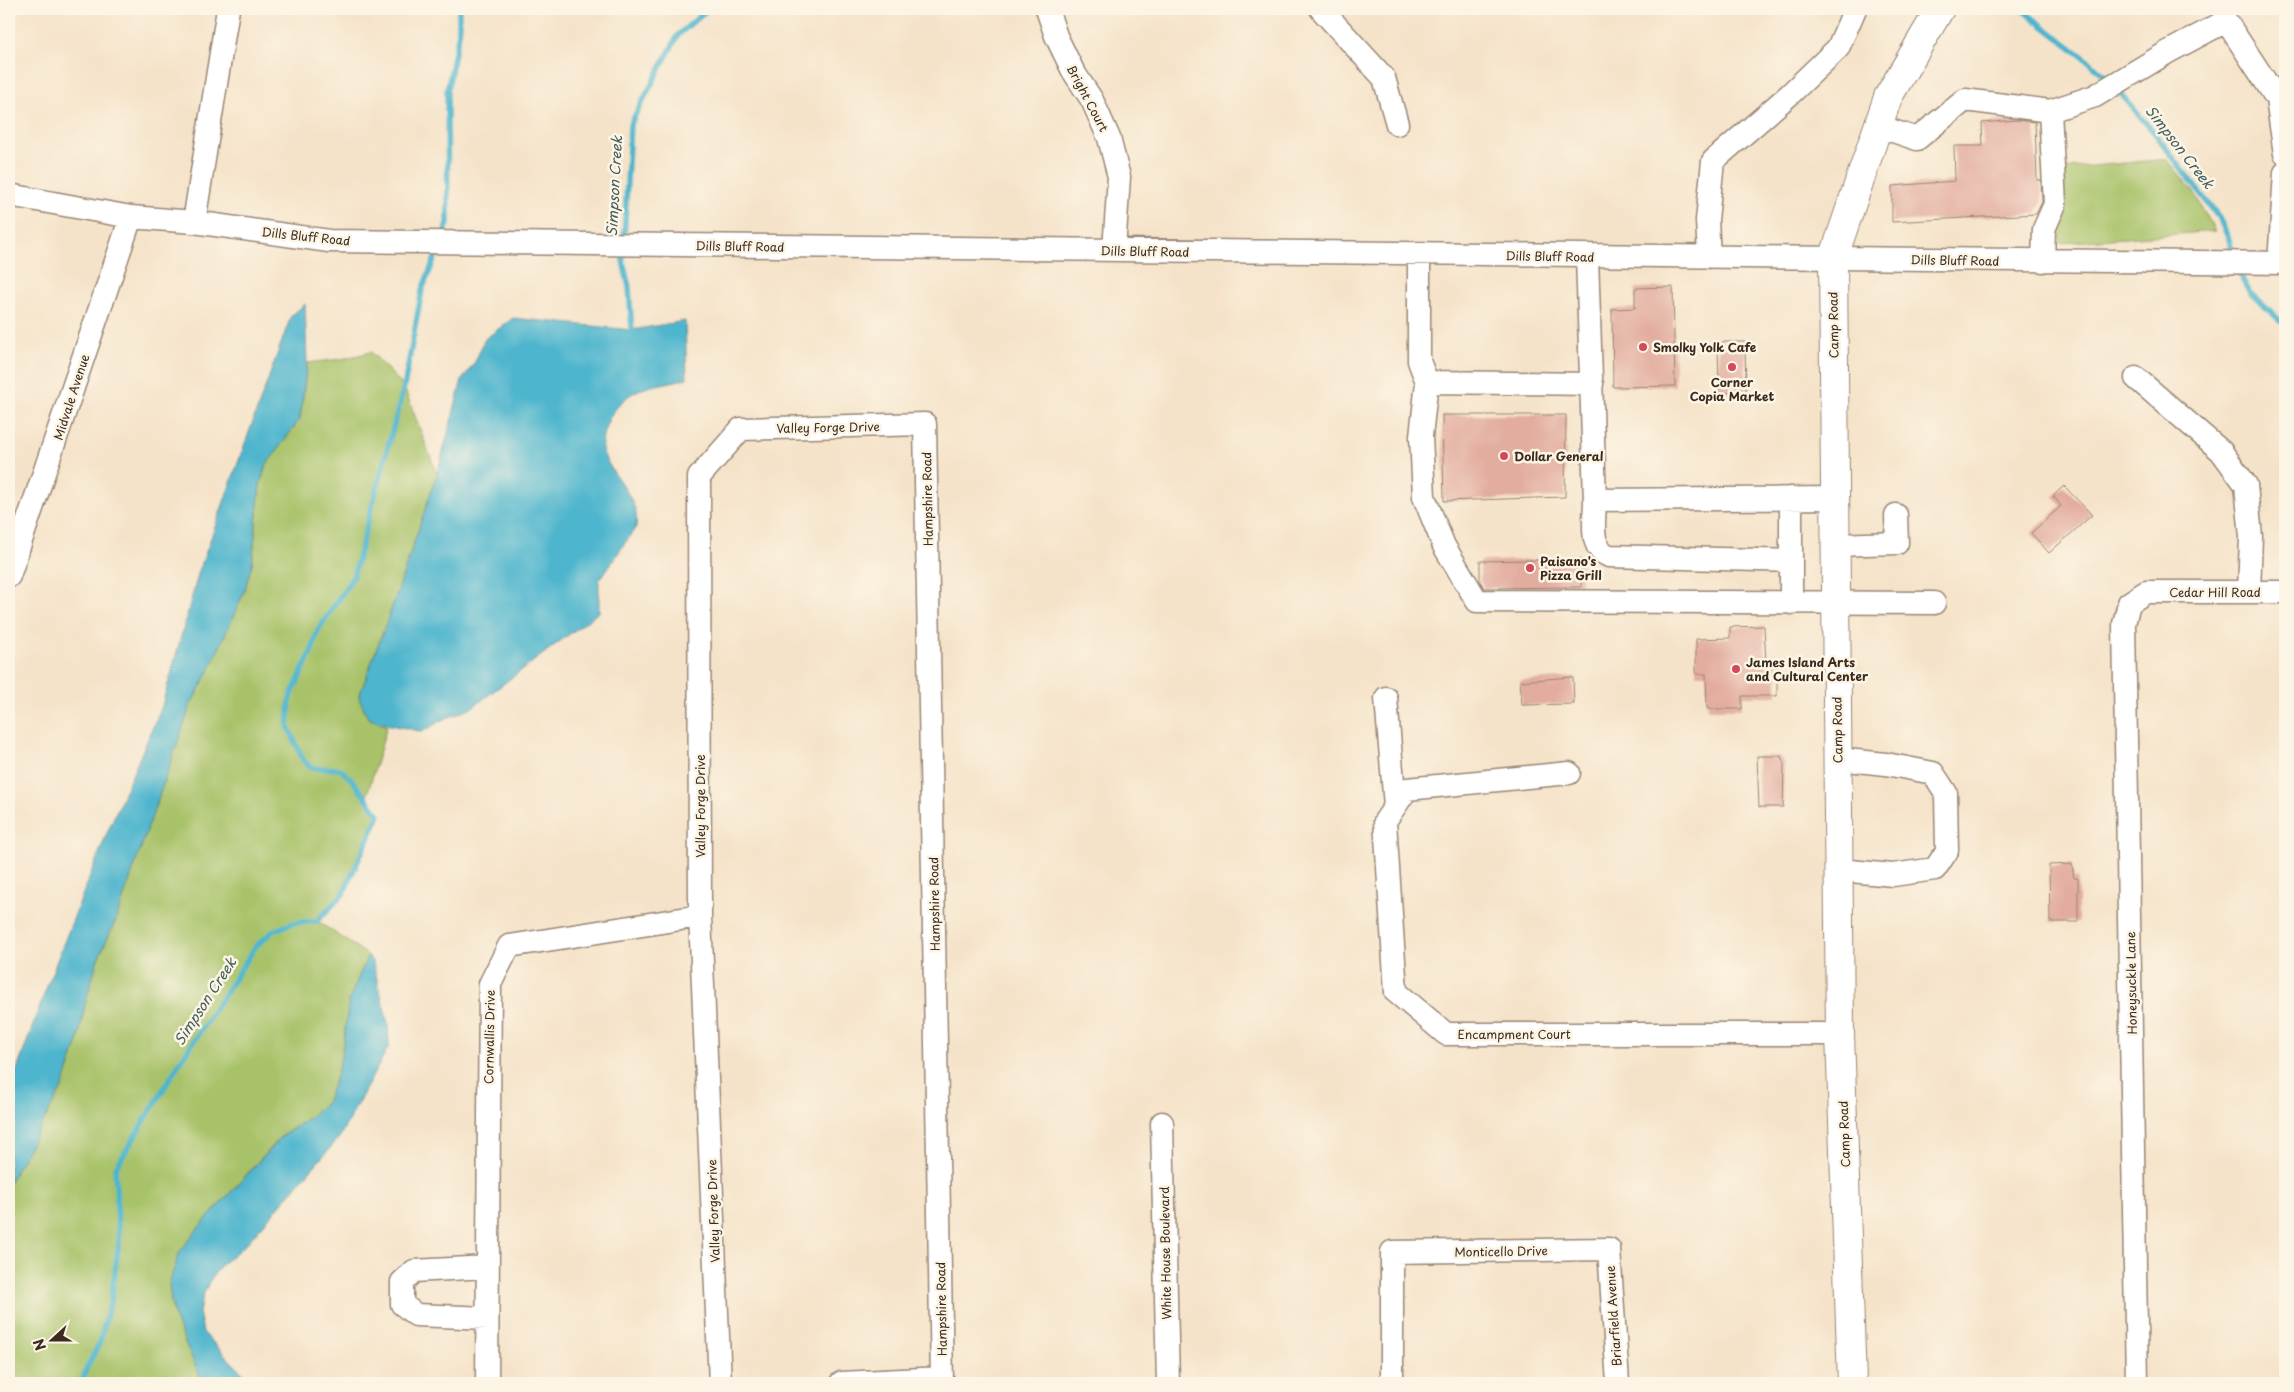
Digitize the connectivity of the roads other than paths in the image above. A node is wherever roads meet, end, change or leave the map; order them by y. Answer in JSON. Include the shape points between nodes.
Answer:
{"nodes":[{"id":1,"x":228,"y":9,"type":"edge"},
{"id":2,"x":1047,"y":9,"type":"edge"},
{"id":3,"x":1321,"y":9,"type":"edge"},
{"id":4,"x":1855,"y":9,"type":"edge"},
{"id":5,"x":1940,"y":9,"type":"edge"},
{"id":6,"x":2050,"y":111,"type":"junction"},
{"id":7,"x":1397,"y":124,"type":"dead end"},
{"id":8,"x":1878,"y":126,"type":"junction"},
{"id":9,"x":2285,"y":154,"type":"edge"},
{"id":10,"x":2285,"y":172,"type":"edge"},
{"id":11,"x":9,"y":195,"type":"edge"},
{"id":12,"x":131,"y":217,"type":"junction"},
{"id":13,"x":194,"y":222,"type":"junction"},
{"id":14,"x":1114,"y":250,"type":"junction"},
{"id":15,"x":1419,"y":254,"type":"junction"},
{"id":16,"x":1587,"y":256,"type":"junction"},
{"id":17,"x":1709,"y":258,"type":"junction"},
{"id":18,"x":1833,"y":259,"type":"junction"},
{"id":19,"x":2043,"y":261,"type":"junction"},
{"id":20,"x":2282,"y":263,"type":"edge"},
{"id":21,"x":2136,"y":378,"type":"dead end"},
{"id":22,"x":1427,"y":382,"type":"junction"},
{"id":23,"x":1592,"y":384,"type":"junction"},
{"id":24,"x":925,"y":424,"type":"joint"},
{"id":25,"x":1791,"y":498,"type":"junction"},
{"id":26,"x":1835,"y":498,"type":"junction"},
{"id":27,"x":1595,"y":500,"type":"junction"},
{"id":28,"x":1896,"y":514,"type":"dead end"},
{"id":29,"x":18,"y":524,"type":"edge"},
{"id":30,"x":1835,"y":545,"type":"junction"},
{"id":31,"x":1791,"y":560,"type":"junction"},
{"id":32,"x":9,"y":576,"type":"edge"},
{"id":33,"x":2146,"y":592,"type":"joint"},
{"id":34,"x":2249,"y":592,"type":"junction"},
{"id":35,"x":2285,"y":592,"type":"edge"},
{"id":36,"x":1791,"y":603,"type":"junction"},
{"id":37,"x":1836,"y":603,"type":"junction"},
{"id":38,"x":1934,"y":603,"type":"dead end"},
{"id":39,"x":1386,"y":698,"type":"dead end"},
{"id":40,"x":1838,"y":760,"type":"junction"},
{"id":41,"x":1569,"y":773,"type":"dead end"},
{"id":42,"x":1396,"y":806,"type":"junction"},
{"id":43,"x":1839,"y":870,"type":"junction"},
{"id":44,"x":700,"y":916,"type":"junction"},
{"id":45,"x":1840,"y":1034,"type":"junction"},
{"id":46,"x":1162,"y":1123,"type":"dead end"},
{"id":47,"x":1609,"y":1249,"type":"joint"},
{"id":48,"x":487,"y":1267,"type":"junction"},
{"id":49,"x":487,"y":1318,"type":"junction"},
{"id":50,"x":942,"y":1380,"type":"edge"},
{"id":51,"x":487,"y":1383,"type":"edge"},
{"id":52,"x":720,"y":1383,"type":"edge"},
{"id":53,"x":841,"y":1383,"type":"edge"},
{"id":54,"x":1168,"y":1383,"type":"edge"},
{"id":55,"x":1392,"y":1383,"type":"edge"},
{"id":56,"x":1618,"y":1383,"type":"edge"},
{"id":57,"x":1852,"y":1383,"type":"edge"},
{"id":58,"x":2138,"y":1383,"type":"edge"}],
"edges":[{"from":1,"to":13,"type":"street"},
{"from":2,"to":14,"type":"street","name":"Bright Court","via":[[1056,36],[1109,138],[1119,177]]},
{"from":3,"to":7,"type":"street","via":[[1384,78]]},
{"from":4,"to":17,"type":"street","via":[[1838,48],[1713,161],[1707,220]]},
{"from":5,"to":8,"type":"main road","name":"Camp Road","via":[[1888,98]]},
{"from":6,"to":8,"type":"street","via":[[1965,100],[1917,139]]},
{"from":6,"to":9,"type":"street","via":[[2094,96],[2226,21],[2277,99]]},
{"from":6,"to":19,"type":"street","via":[[2055,204],[2044,229]]},
{"from":8,"to":18,"type":"main road","name":"Camp Road"},
{"from":10,"to":20,"type":"street"},
{"from":11,"to":12,"type":"street","name":"Dills Bluff Road"},
{"from":12,"to":13,"type":"street","name":"Dills Bluff Road"},
{"from":12,"to":29,"type":"street","name":"Midvale Avenue"},
{"from":13,"to":14,"type":"street","name":"Dills Bluff Road","via":[[329,241]]},
{"from":14,"to":15,"type":"street","name":"Dills Bluff Road"},
{"from":15,"to":16,"type":"street","name":"Dills Bluff Road"},
{"from":15,"to":22,"type":"street","via":[[1419,361]]},
{"from":16,"to":17,"type":"street","name":"Dills Bluff Road"},
{"from":16,"to":23,"type":"street"},
{"from":17,"to":18,"type":"street","name":"Dills Bluff Road"},
{"from":18,"to":19,"type":"street","name":"Dills Bluff Road"},
{"from":18,"to":26,"type":"main road","name":"Camp Road"},
{"from":19,"to":20,"type":"street","name":"Dills Bluff Road"},
{"from":21,"to":34,"type":"street","via":[[2220,451],[2246,485],[2251,538]]},
{"from":22,"to":23,"type":"street"},
{"from":22,"to":36,"type":"street","via":[[1421,436],[1424,497],[1444,546],[1477,601]]},
{"from":23,"to":27,"type":"street"},
{"from":24,"to":44,"type":"street","name":"Valley Forge Drive","via":[[741,429],[699,476]]},
{"from":24,"to":50,"type":"street","name":"Hampshire Road"},
{"from":25,"to":26,"type":"street"},
{"from":25,"to":27,"type":"street"},
{"from":25,"to":31,"type":"street"},
{"from":26,"to":30,"type":"main road","name":"Camp Road"},
{"from":27,"to":31,"type":"street","via":[[1595,544],[1609,556]]},
{"from":28,"to":30,"type":"street","via":[[1896,543]]},
{"from":29,"to":32,"type":"street","name":"Midvale Avenue"},
{"from":30,"to":37,"type":"main road","name":"Camp Road"},
{"from":31,"to":36,"type":"street"},
{"from":33,"to":34,"type":"street","name":"Cedar Hill Road"},
{"from":33,"to":58,"type":"street","name":"Honeysuckle Lane","via":[[2129,603],[2124,624]]},
{"from":34,"to":35,"type":"street","name":"Cedar Hill Road"},
{"from":36,"to":37,"type":"street"},
{"from":37,"to":38,"type":"street"},
{"from":37,"to":40,"type":"main road","name":"Camp Road"},
{"from":39,"to":42,"type":"street"},
{"from":40,"to":43,"type":"main road","name":"Camp Road"},
{"from":40,"to":43,"type":"street","via":[[1886,764],[1933,773],[1946,793],[1947,851],[1935,869],[1893,875]]},
{"from":41,"to":42,"type":"street","name":"Encampment Court","via":[[1407,789]]},
{"from":42,"to":45,"type":"street","name":"Encampment Court","via":[[1385,822],[1396,992],[1446,1034]]},
{"from":43,"to":45,"type":"main road","name":"Camp Road"},
{"from":44,"to":48,"type":"street","name":"Cornwallis Drive","via":[[509,946],[490,984]]},
{"from":44,"to":52,"type":"street","name":"Valley Forge Drive"},
{"from":45,"to":57,"type":"main road","name":"Camp Road"},
{"from":46,"to":54,"type":"street","name":"White House Boulevard"},
{"from":47,"to":55,"type":"street","name":"Monticello Drive","via":[[1392,1252]]},
{"from":47,"to":56,"type":"street","name":"Briarfield Avenue"},
{"from":48,"to":49,"type":"street","name":"Cornwallis Drive"},
{"from":48,"to":49,"type":"street","via":[[414,1271],[402,1282],[402,1304],[416,1315]]},
{"from":49,"to":51,"type":"street","name":"Cornwallis Drive"},
{"from":50,"to":53,"type":"street"}]}
